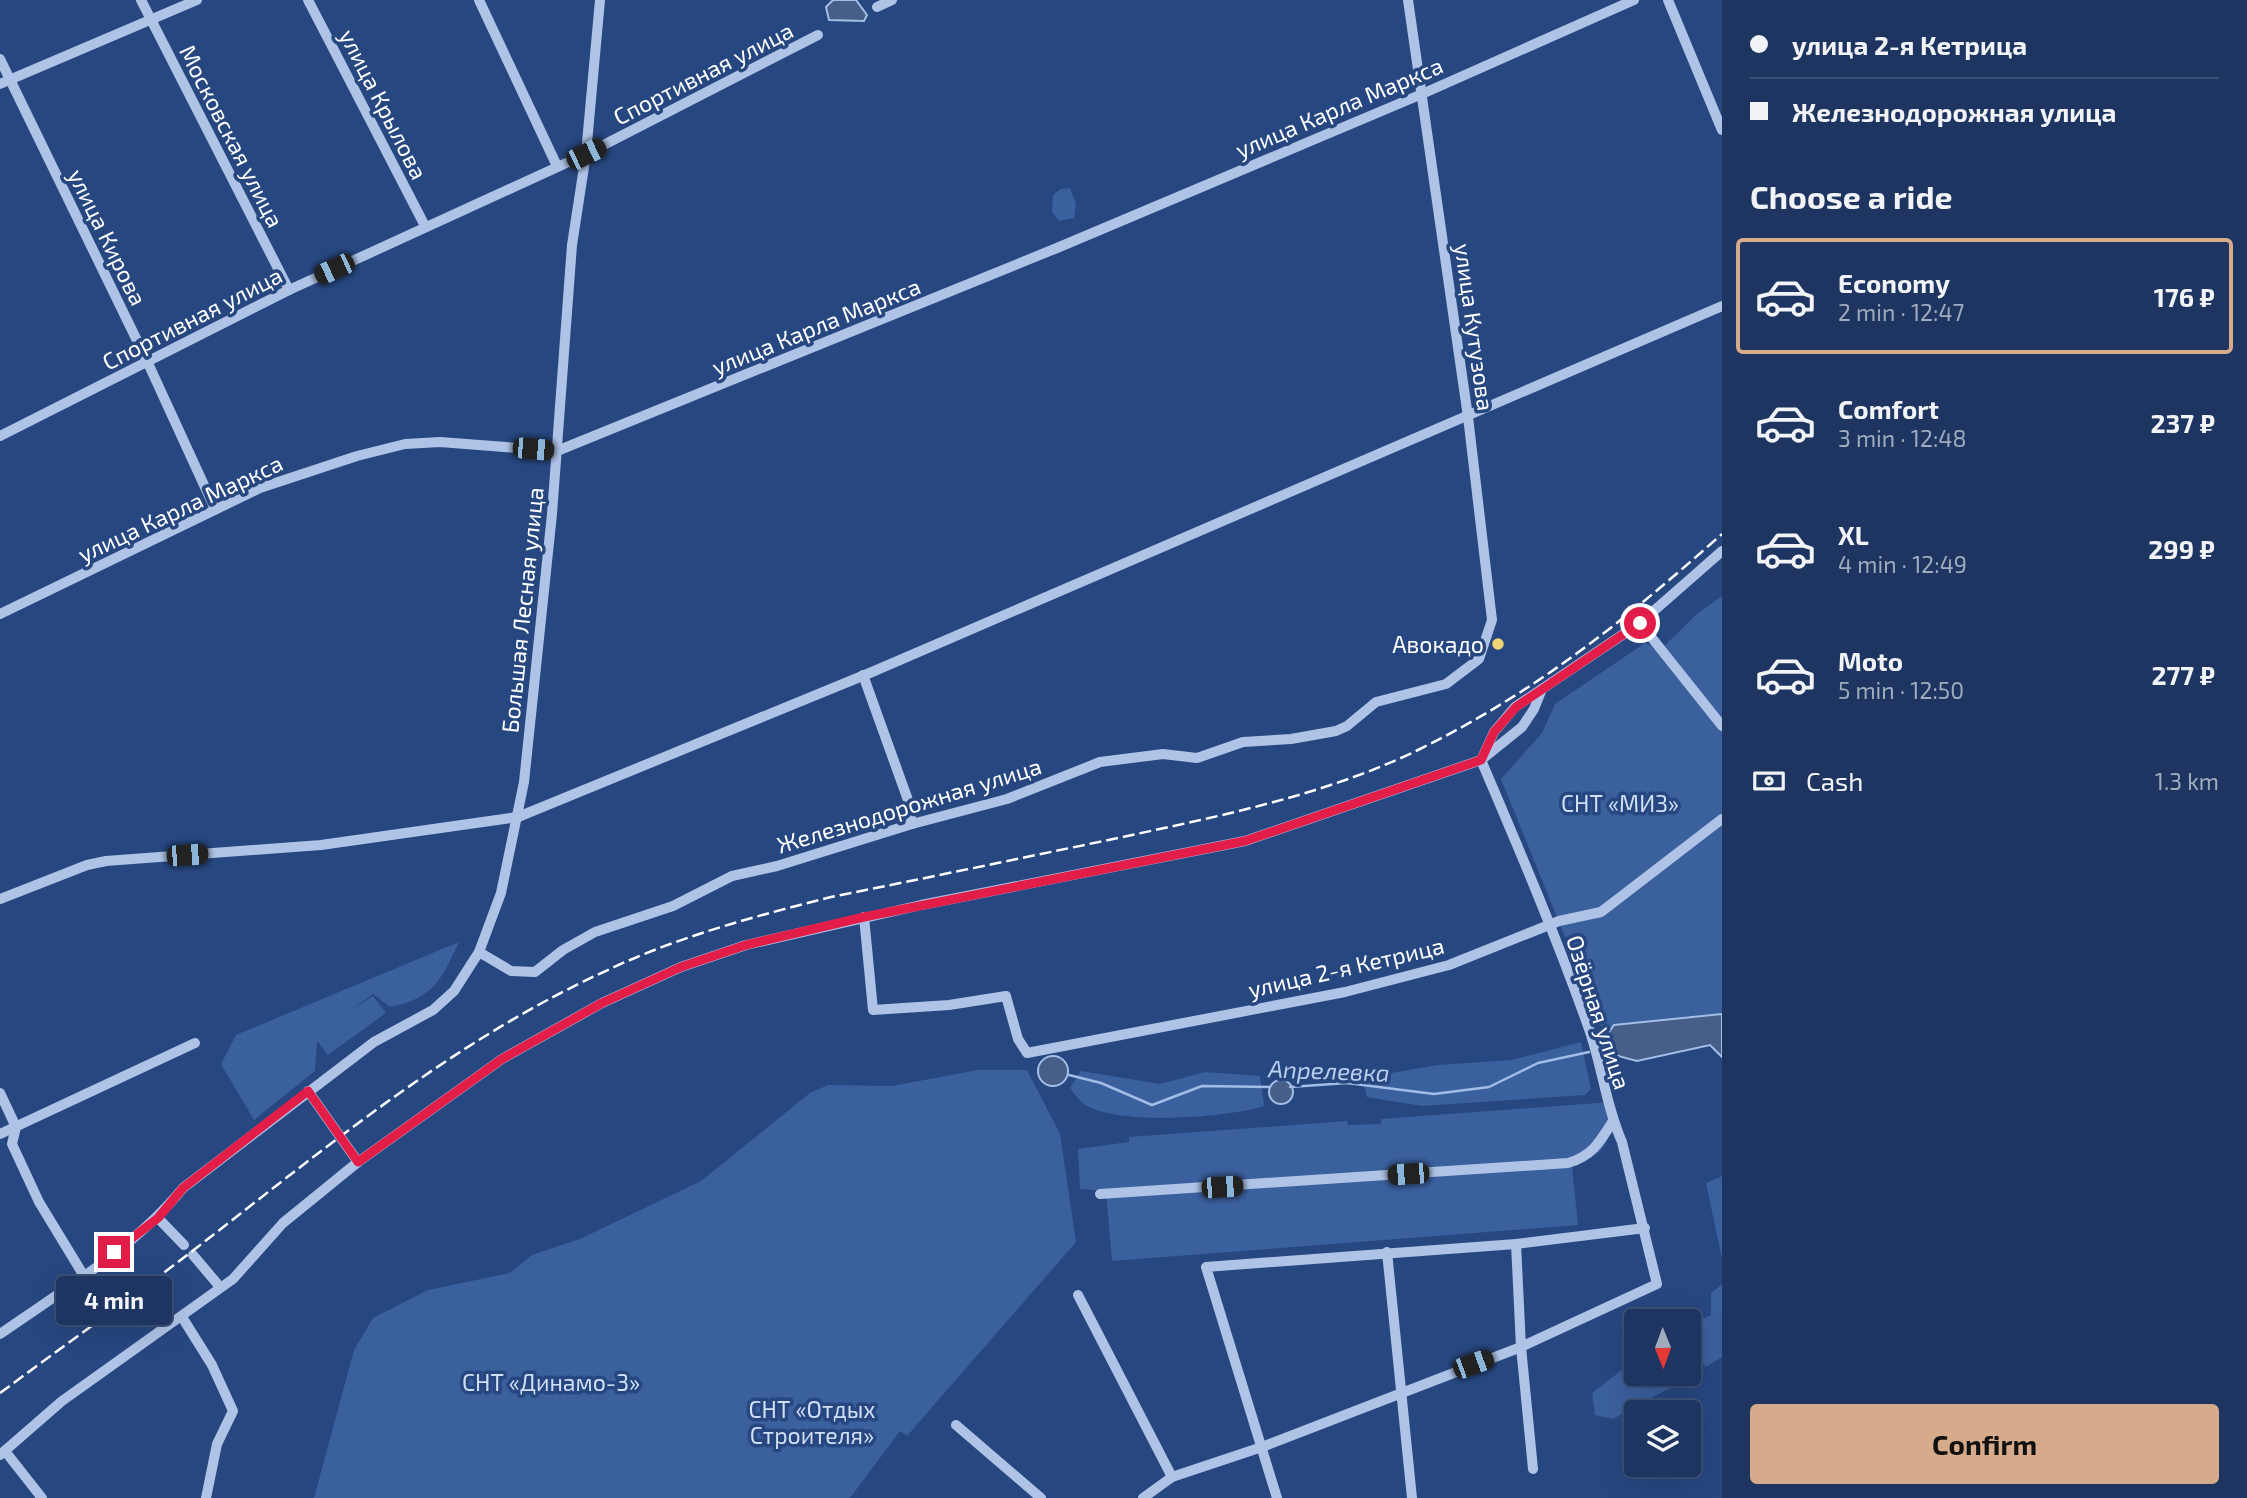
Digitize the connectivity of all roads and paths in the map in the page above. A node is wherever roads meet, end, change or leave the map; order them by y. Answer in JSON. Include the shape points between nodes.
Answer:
{"nodes":[{"id":1,"x":141,"y":0,"type":"edge"},
{"id":2,"x":197,"y":0,"type":"edge"},
{"id":3,"x":308,"y":0,"type":"edge"},
{"id":4,"x":479,"y":0,"type":"edge"},
{"id":5,"x":600,"y":0,"type":"edge"},
{"id":6,"x":892,"y":0,"type":"edge"},
{"id":7,"x":1408,"y":0,"type":"edge"},
{"id":8,"x":1634,"y":0,"type":"edge"},
{"id":9,"x":1668,"y":0,"type":"edge"},
{"id":10,"x":877,"y":8,"type":"dead end"},
{"id":11,"x":151,"y":22,"type":"junction"},
{"id":12,"x":818,"y":35,"type":"dead end"},
{"id":13,"x":0,"y":59,"type":"edge"},
{"id":14,"x":5,"y":82,"type":"edge"},
{"id":15,"x":1422,"y":94,"type":"junction"},
{"id":16,"x":1722,"y":130,"type":"edge"},
{"id":17,"x":586,"y":154,"type":"junction"},
{"id":18,"x":557,"y":166,"type":"junction"},
{"id":19,"x":425,"y":226,"type":"junction"},
{"id":20,"x":289,"y":290,"type":"junction"},
{"id":21,"x":1722,"y":306,"type":"edge"},
{"id":22,"x":147,"y":361,"type":"junction"},
{"id":23,"x":1468,"y":417,"type":"junction"},
{"id":24,"x":0,"y":436,"type":"edge"},
{"id":25,"x":557,"y":452,"type":"junction"},
{"id":26,"x":215,"y":509,"type":"junction"},
{"id":27,"x":1722,"y":551,"type":"edge"},
{"id":28,"x":0,"y":614,"type":"edge"},
{"id":29,"x":1640,"y":623,"type":"junction"},
{"id":30,"x":1479,"y":659,"type":"joint"},
{"id":31,"x":863,"y":675,"type":"junction"},
{"id":32,"x":1542,"y":690,"type":"junction"},
{"id":33,"x":1722,"y":726,"type":"edge"},
{"id":34,"x":1481,"y":760,"type":"junction"},
{"id":35,"x":519,"y":817,"type":"junction"},
{"id":36,"x":1722,"y":819,"type":"edge"},
{"id":37,"x":912,"y":824,"type":"junction"},
{"id":38,"x":0,"y":899,"type":"edge"},
{"id":39,"x":864,"y":917,"type":"junction"},
{"id":40,"x":1551,"y":926,"type":"junction"},
{"id":41,"x":478,"y":952,"type":"junction"},
{"id":42,"x":195,"y":1043,"type":"dead end"},
{"id":43,"x":308,"y":1091,"type":"junction"},
{"id":44,"x":0,"y":1093,"type":"edge"},
{"id":45,"x":1612,"y":1121,"type":"junction"},
{"id":46,"x":16,"y":1127,"type":"junction"},
{"id":47,"x":0,"y":1135,"type":"edge"},
{"id":48,"x":358,"y":1162,"type":"junction"},
{"id":49,"x":1100,"y":1194,"type":"dead end"},
{"id":50,"x":158,"y":1218,"type":"junction"},
{"id":51,"x":1644,"y":1228,"type":"junction"},
{"id":52,"x":1516,"y":1244,"type":"junction"},
{"id":53,"x":184,"y":1245,"type":"dead end"},
{"id":54,"x":1387,"y":1252,"type":"junction"},
{"id":55,"x":192,"y":1255,"type":"dead end"},
{"id":56,"x":84,"y":1276,"type":"junction"},
{"id":57,"x":220,"y":1287,"type":"junction"},
{"id":58,"x":1079,"y":1295,"type":"dead end"},
{"id":59,"x":182,"y":1317,"type":"junction"},
{"id":60,"x":0,"y":1334,"type":"edge"},
{"id":61,"x":1521,"y":1347,"type":"junction"},
{"id":62,"x":1401,"y":1391,"type":"junction"},
{"id":63,"x":956,"y":1424,"type":"dead end"},
{"id":64,"x":1262,"y":1447,"type":"junction"},
{"id":65,"x":3,"y":1453,"type":"edge"},
{"id":66,"x":1533,"y":1469,"type":"dead end"},
{"id":67,"x":1172,"y":1476,"type":"junction"},
{"id":68,"x":42,"y":1498,"type":"edge"},
{"id":69,"x":206,"y":1498,"type":"edge"},
{"id":70,"x":1041,"y":1498,"type":"edge"},
{"id":71,"x":1143,"y":1498,"type":"edge"},
{"id":72,"x":1277,"y":1498,"type":"edge"},
{"id":73,"x":1412,"y":1498,"type":"edge"}],
"edges":[{"from":1,"to":11,"type":"street","name":"Московская улица"},
{"from":2,"to":11,"type":"street"},
{"from":3,"to":19,"type":"street","name":"улица Крылова"},
{"from":4,"to":18,"type":"street"},
{"from":5,"to":17,"type":"street","name":"Большая Лесная улица"},
{"from":6,"to":10,"type":"street"},
{"from":7,"to":15,"type":"street","name":"улица Кутузова"},
{"from":8,"to":15,"type":"street","name":"улица Карла Маркса"},
{"from":9,"to":16,"type":"street"},
{"from":11,"to":14,"type":"street"},
{"from":11,"to":20,"type":"street","name":"Московская улица"},
{"from":12,"to":17,"type":"street","name":"Спортивная улица"},
{"from":13,"to":14,"type":"street","name":"улица Кирова"},
{"from":14,"to":22,"type":"street","name":"улица Кирова"},
{"from":15,"to":23,"type":"street","name":"улица Кутузова"},
{"from":15,"to":25,"type":"street","name":"улица Карла Маркса"},
{"from":17,"to":18,"type":"street","name":"Спортивная улица"},
{"from":17,"to":25,"type":"street","name":"Большая Лесная улица","via":[[572,246]]},
{"from":18,"to":19,"type":"street","name":"Спортивная улица"},
{"from":19,"to":20,"type":"street","name":"Спортивная улица"},
{"from":20,"to":22,"type":"street","name":"Спортивная улица"},
{"from":21,"to":23,"type":"street"},
{"from":22,"to":24,"type":"street","name":"Спортивная улица"},
{"from":22,"to":26,"type":"street","name":"улица Кирова"},
{"from":23,"to":30,"type":"street","name":"улица Кутузова","via":[[1492,620]]},
{"from":23,"to":31,"type":"street"},
{"from":25,"to":26,"type":"street","name":"улица Карла Маркса","via":[[440,442],[405,444],[309,472]]},
{"from":25,"to":35,"type":"street","name":"Большая Лесная улица"},
{"from":26,"to":28,"type":"street","name":"улица Карла Маркса"},
{"from":27,"to":29,"type":"street"},
{"from":29,"to":32,"type":"street"},
{"from":29,"to":33,"type":"street"},
{"from":30,"to":37,"type":"street","name":"Железнодорожная улица","via":[[1446,684],[1376,702],[1336,730],[1243,742],[1197,758],[1169,754],[1116,758],[1007,799]]},
{"from":31,"to":35,"type":"street"},
{"from":31,"to":37,"type":"street","via":[[908,800]]},
{"from":32,"to":34,"type":"street","via":[[1522,727]]},
{"from":32,"to":34,"type":"street","via":[[1504,718]]},
{"from":34,"to":39,"type":"street","via":[[1245,841]]},
{"from":34,"to":40,"type":"street","name":"Озёрная улица"},
{"from":35,"to":38,"type":"street","via":[[321,845],[87,864]]},
{"from":35,"to":41,"type":"street","name":"Большая Лесная улица","via":[[501,892]]},
{"from":36,"to":40,"type":"street","name":"улица 2-я Кетрица","via":[[1601,912]]},
{"from":37,"to":41,"type":"street","name":"Железнодорожная улица","via":[[732,876],[663,910],[595,932],[535,972],[511,971]]},
{"from":39,"to":40,"type":"street","name":"улица 2-я Кетрица","via":[[873,1010],[1006,996],[1018,1039],[1027,1053],[1345,992],[1449,965]]},
{"from":39,"to":48,"type":"street","via":[[746,945],[681,967],[602,1003],[502,1059]]},
{"from":40,"to":45,"type":"street","name":"Озёрная улица","via":[[1599,1059]]},
{"from":41,"to":43,"type":"street","name":"Большая Лесная улица","via":[[454,991],[433,1010],[374,1041]]},
{"from":42,"to":46,"type":"street"},
{"from":43,"to":48,"type":"street"},
{"from":43,"to":50,"type":"street","via":[[183,1188]]},
{"from":44,"to":46,"type":"street"},
{"from":45,"to":49,"type":"street","via":[[1586,1158],[1568,1163]]},
{"from":45,"to":51,"type":"street","name":"Озёрная улица","via":[[1622,1142]]},
{"from":46,"to":47,"type":"street"},
{"from":46,"to":56,"type":"street","via":[[12,1144],[17,1155],[39,1202]]},
{"from":48,"to":57,"type":"street","via":[[283,1223],[233,1279]]},
{"from":50,"to":53,"type":"street"},
{"from":50,"to":56,"type":"street"},
{"from":51,"to":52,"type":"street"},
{"from":51,"to":61,"type":"street","name":"Озёрная улица","via":[[1657,1284]]},
{"from":52,"to":54,"type":"street"},
{"from":52,"to":61,"type":"street"},
{"from":54,"to":62,"type":"street"},
{"from":54,"to":64,"type":"street","via":[[1206,1267]]},
{"from":55,"to":57,"type":"street"},
{"from":56,"to":60,"type":"street"},
{"from":57,"to":59,"type":"street"},
{"from":58,"to":67,"type":"street"},
{"from":59,"to":65,"type":"street","via":[[62,1401]]},
{"from":59,"to":69,"type":"street","via":[[212,1364],[233,1411],[217,1444]]},
{"from":61,"to":62,"type":"street"},
{"from":61,"to":66,"type":"street"},
{"from":62,"to":64,"type":"street"},
{"from":62,"to":73,"type":"street"},
{"from":63,"to":70,"type":"street"},
{"from":64,"to":67,"type":"street"},
{"from":64,"to":72,"type":"street"},
{"from":65,"to":68,"type":"street"},
{"from":67,"to":71,"type":"street"}]}
